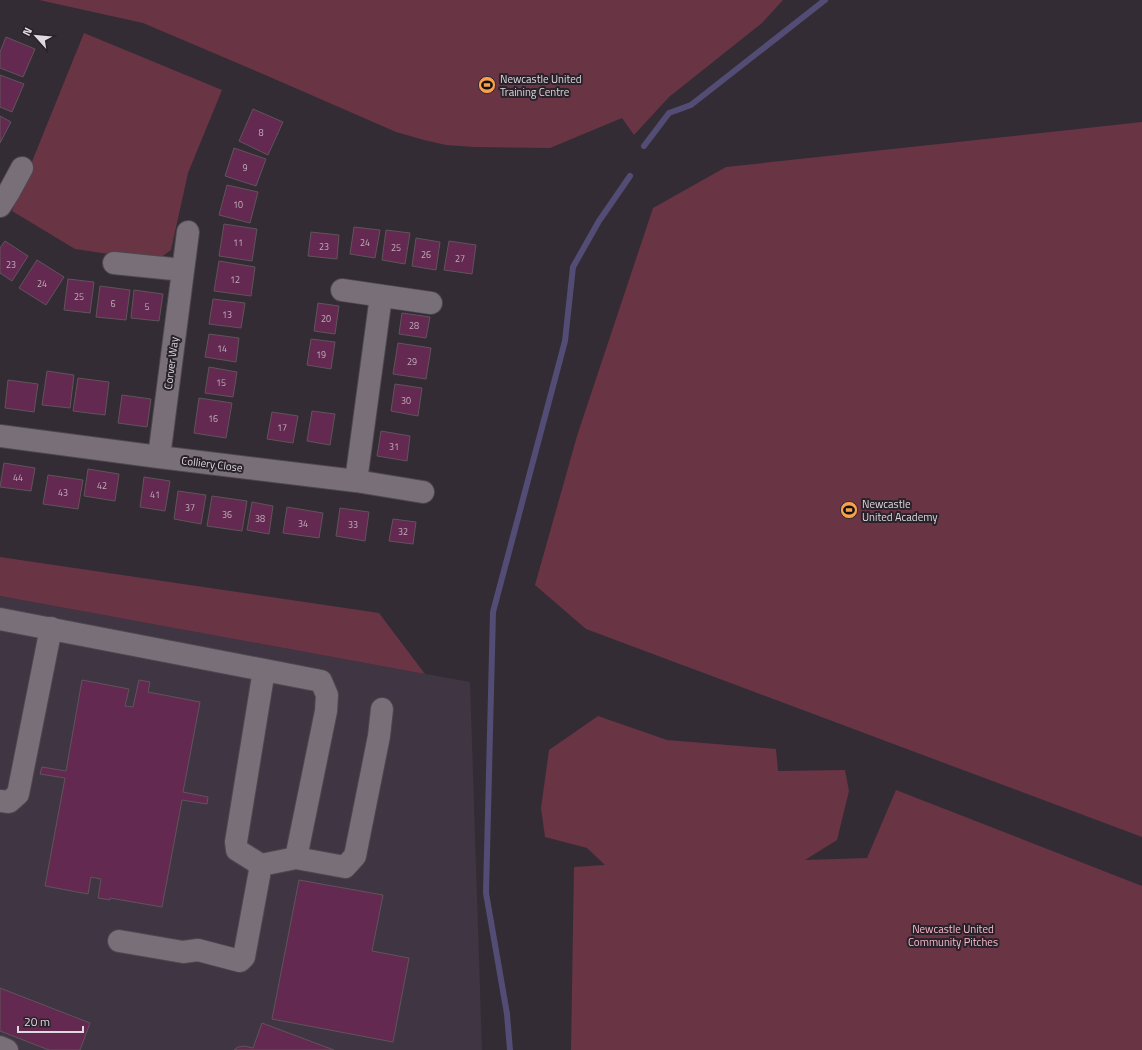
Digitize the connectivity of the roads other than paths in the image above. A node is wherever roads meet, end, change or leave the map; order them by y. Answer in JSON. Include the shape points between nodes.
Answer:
{"nodes":[{"id":1,"x":22,"y":168,"type":"dead end"},
{"id":2,"x":0,"y":206,"type":"edge"},
{"id":3,"x":188,"y":232,"type":"dead end"},
{"id":4,"x":114,"y":263,"type":"dead end"},
{"id":5,"x":183,"y":270,"type":"junction"},
{"id":6,"x":342,"y":290,"type":"dead end"},
{"id":7,"x":382,"y":296,"type":"junction"},
{"id":8,"x":431,"y":303,"type":"dead end"},
{"id":9,"x":0,"y":436,"type":"edge"},
{"id":10,"x":159,"y":457,"type":"junction"},
{"id":11,"x":356,"y":481,"type":"junction"},
{"id":12,"x":423,"y":492,"type":"dead end"},
{"id":13,"x":0,"y":618,"type":"edge"},
{"id":14,"x":51,"y":628,"type":"junction"},
{"id":15,"x":264,"y":670,"type":"junction"},
{"id":16,"x":382,"y":709,"type":"dead end"},
{"id":17,"x":0,"y":801,"type":"edge"},
{"id":18,"x":296,"y":858,"type":"junction"},
{"id":19,"x":261,"y":864,"type":"junction"},
{"id":20,"x":119,"y":941,"type":"dead end"}],
"edges":[{"from":1,"to":2,"type":"street"},
{"from":3,"to":5,"type":"street","name":"Corver Way"},
{"from":4,"to":5,"type":"street"},
{"from":5,"to":10,"type":"street","name":"Corver Way"},
{"from":6,"to":7,"type":"street"},
{"from":7,"to":8,"type":"street"},
{"from":7,"to":11,"type":"street"},
{"from":9,"to":10,"type":"street","name":"Colliery Close"},
{"from":10,"to":11,"type":"street","name":"Colliery Close"},
{"from":11,"to":12,"type":"street","name":"Colliery Close"},
{"from":13,"to":14,"type":"street"},
{"from":14,"to":15,"type":"street"},
{"from":14,"to":17,"type":"street","via":[[18,794],[9,802]]},
{"from":15,"to":18,"type":"street","via":[[321,681],[327,695],[326,711]]},
{"from":15,"to":19,"type":"street","via":[[236,842],[237,850]]},
{"from":16,"to":18,"type":"street","via":[[355,856],[345,867]]},
{"from":18,"to":19,"type":"street"},
{"from":19,"to":20,"type":"street","via":[[244,957],[240,961],[198,950],[183,952]]}]}
